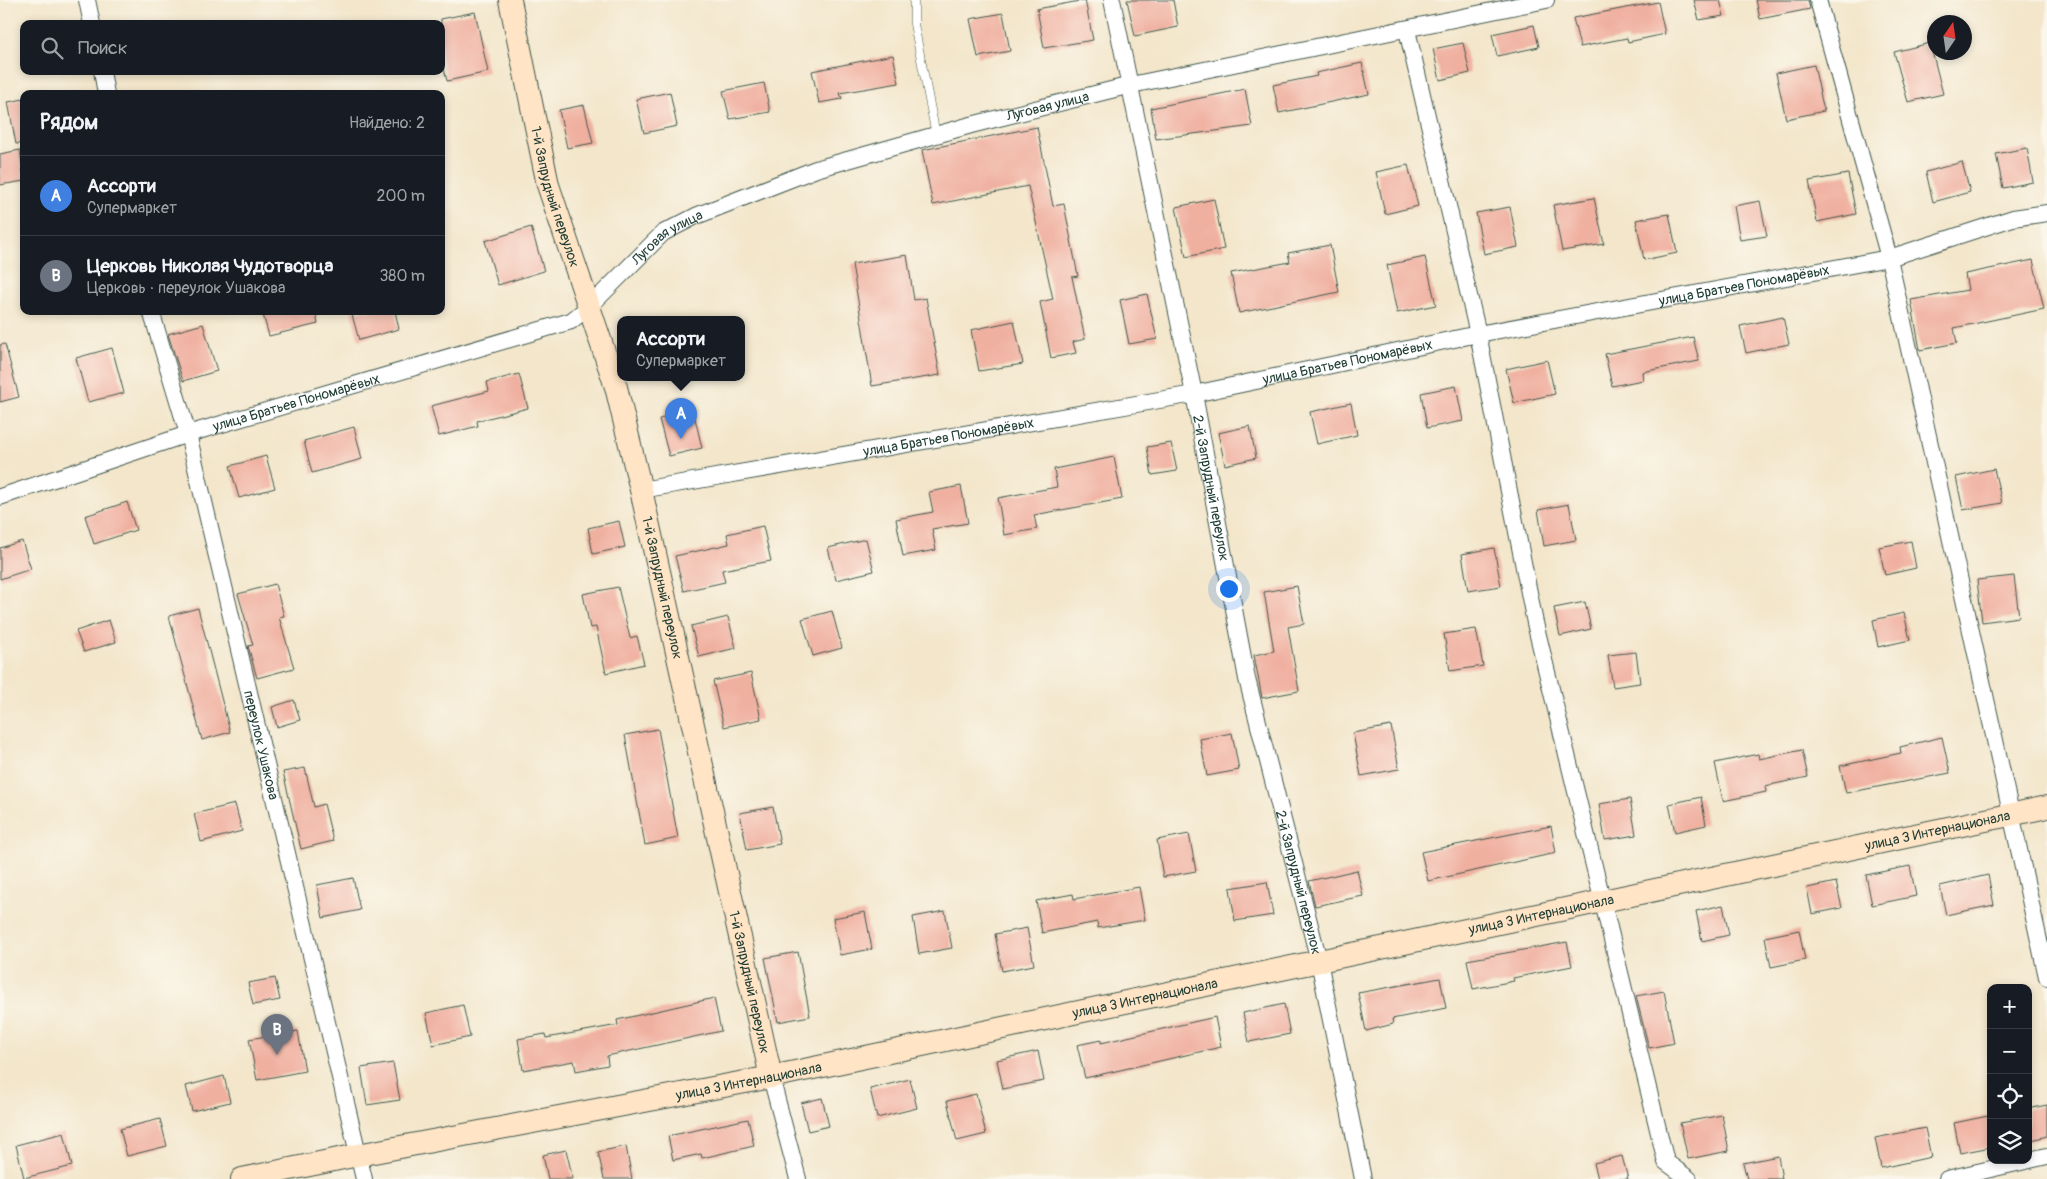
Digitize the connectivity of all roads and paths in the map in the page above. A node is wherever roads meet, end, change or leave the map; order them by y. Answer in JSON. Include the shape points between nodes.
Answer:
{"nodes":[{"id":1,"x":87,"y":0,"type":"edge"},
{"id":2,"x":510,"y":0,"type":"edge"},
{"id":3,"x":914,"y":0,"type":"edge"},
{"id":4,"x":1112,"y":0,"type":"edge"},
{"id":5,"x":1546,"y":0,"type":"edge"},
{"id":6,"x":1818,"y":0,"type":"edge"},
{"id":7,"x":91,"y":20,"type":"edge"},
{"id":8,"x":1407,"y":30,"type":"junction"},
{"id":9,"x":103,"y":75,"type":"edge"},
{"id":10,"x":1131,"y":85,"type":"junction"},
{"id":11,"x":105,"y":90,"type":"edge"},
{"id":12,"x":936,"y":135,"type":"junction"},
{"id":13,"x":2047,"y":213,"type":"edge"},
{"id":14,"x":1889,"y":258,"type":"junction"},
{"id":15,"x":590,"y":306,"type":"junction"},
{"id":16,"x":152,"y":315,"type":"edge"},
{"id":17,"x":1478,"y":334,"type":"junction"},
{"id":18,"x":1194,"y":394,"type":"junction"},
{"id":19,"x":188,"y":434,"type":"junction"},
{"id":20,"x":641,"y":490,"type":"junction"},
{"id":21,"x":0,"y":497,"type":"edge"},
{"id":22,"x":2047,"y":807,"type":"edge"},
{"id":23,"x":2011,"y":816,"type":"junction"},
{"id":24,"x":1602,"y":900,"type":"junction"},
{"id":25,"x":1319,"y":961,"type":"junction"},
{"id":26,"x":2047,"y":977,"type":"edge"},
{"id":27,"x":771,"y":1078,"type":"junction"},
{"id":28,"x":358,"y":1155,"type":"junction"},
{"id":29,"x":2047,"y":1156,"type":"edge"},
{"id":30,"x":242,"y":1179,"type":"edge"},
{"id":31,"x":364,"y":1179,"type":"edge"},
{"id":32,"x":798,"y":1179,"type":"edge"},
{"id":33,"x":1363,"y":1179,"type":"edge"},
{"id":34,"x":1689,"y":1179,"type":"edge"},
{"id":35,"x":1947,"y":1179,"type":"edge"}],
"edges":[{"from":1,"to":7,"type":"street"},
{"from":2,"to":15,"type":"street","name":"1-й Запрудный переулок","via":[[548,185]]},
{"from":3,"to":12,"type":"lane","via":[[914,24]]},
{"from":4,"to":10,"type":"street","name":"2-й Запрудный переулок"},
{"from":5,"to":8,"type":"street","name":"Луговая улица"},
{"from":6,"to":14,"type":"street"},
{"from":8,"to":10,"type":"street","name":"Луговая улица"},
{"from":8,"to":17,"type":"street"},
{"from":9,"to":11,"type":"street"},
{"from":10,"to":12,"type":"street","name":"Луговая улица"},
{"from":10,"to":18,"type":"street","name":"2-й Запрудный переулок"},
{"from":12,"to":15,"type":"street","name":"Луговая улица","via":[[816,169],[696,216],[663,233]]},
{"from":13,"to":14,"type":"street","name":"улица Братьев Пономарёвых","via":[[2013,218]]},
{"from":14,"to":17,"type":"street","name":"улица Братьев Пономарёвых"},
{"from":14,"to":23,"type":"street"},
{"from":15,"to":19,"type":"street","name":"улица Братьев Пономарёвых","via":[[571,320]]},
{"from":15,"to":20,"type":"street","name":"1-й Запрудный переулок","via":[[616,387]]},
{"from":16,"to":19,"type":"street","name":"переулок Ушакова"},
{"from":17,"to":18,"type":"street","name":"улица Братьев Пономарёвых"},
{"from":17,"to":24,"type":"street","via":[[1536,623]]},
{"from":18,"to":20,"type":"street","name":"улица Братьев Пономарёвых"},
{"from":18,"to":25,"type":"street","name":"2-й Запрудный переулок","via":[[1248,680]]},
{"from":19,"to":21,"type":"street","name":"улица Братьев Пономарёвых"},
{"from":19,"to":28,"type":"street","name":"переулок Ушакова"},
{"from":20,"to":27,"type":"street","name":"1-й Запрудный переулок"},
{"from":22,"to":23,"type":"street","name":"улица 3 Интернационала"},
{"from":23,"to":24,"type":"street","name":"улица 3 Интернационала"},
{"from":23,"to":26,"type":"street"},
{"from":24,"to":25,"type":"street","name":"улица 3 Интернационала"},
{"from":24,"to":34,"type":"street","via":[[1666,1162]]},
{"from":25,"to":27,"type":"street","name":"улица 3 Интернационала"},
{"from":25,"to":33,"type":"street","name":"2-й Запрудный переулок"},
{"from":27,"to":28,"type":"street","name":"улица 3 Интернационала"},
{"from":27,"to":32,"type":"street","name":"1-й Запрудный переулок"},
{"from":28,"to":30,"type":"street","name":"улица 3 Интернационала"},
{"from":28,"to":31,"type":"street","name":"переулок Ушакова"},
{"from":29,"to":35,"type":"street"}]}
